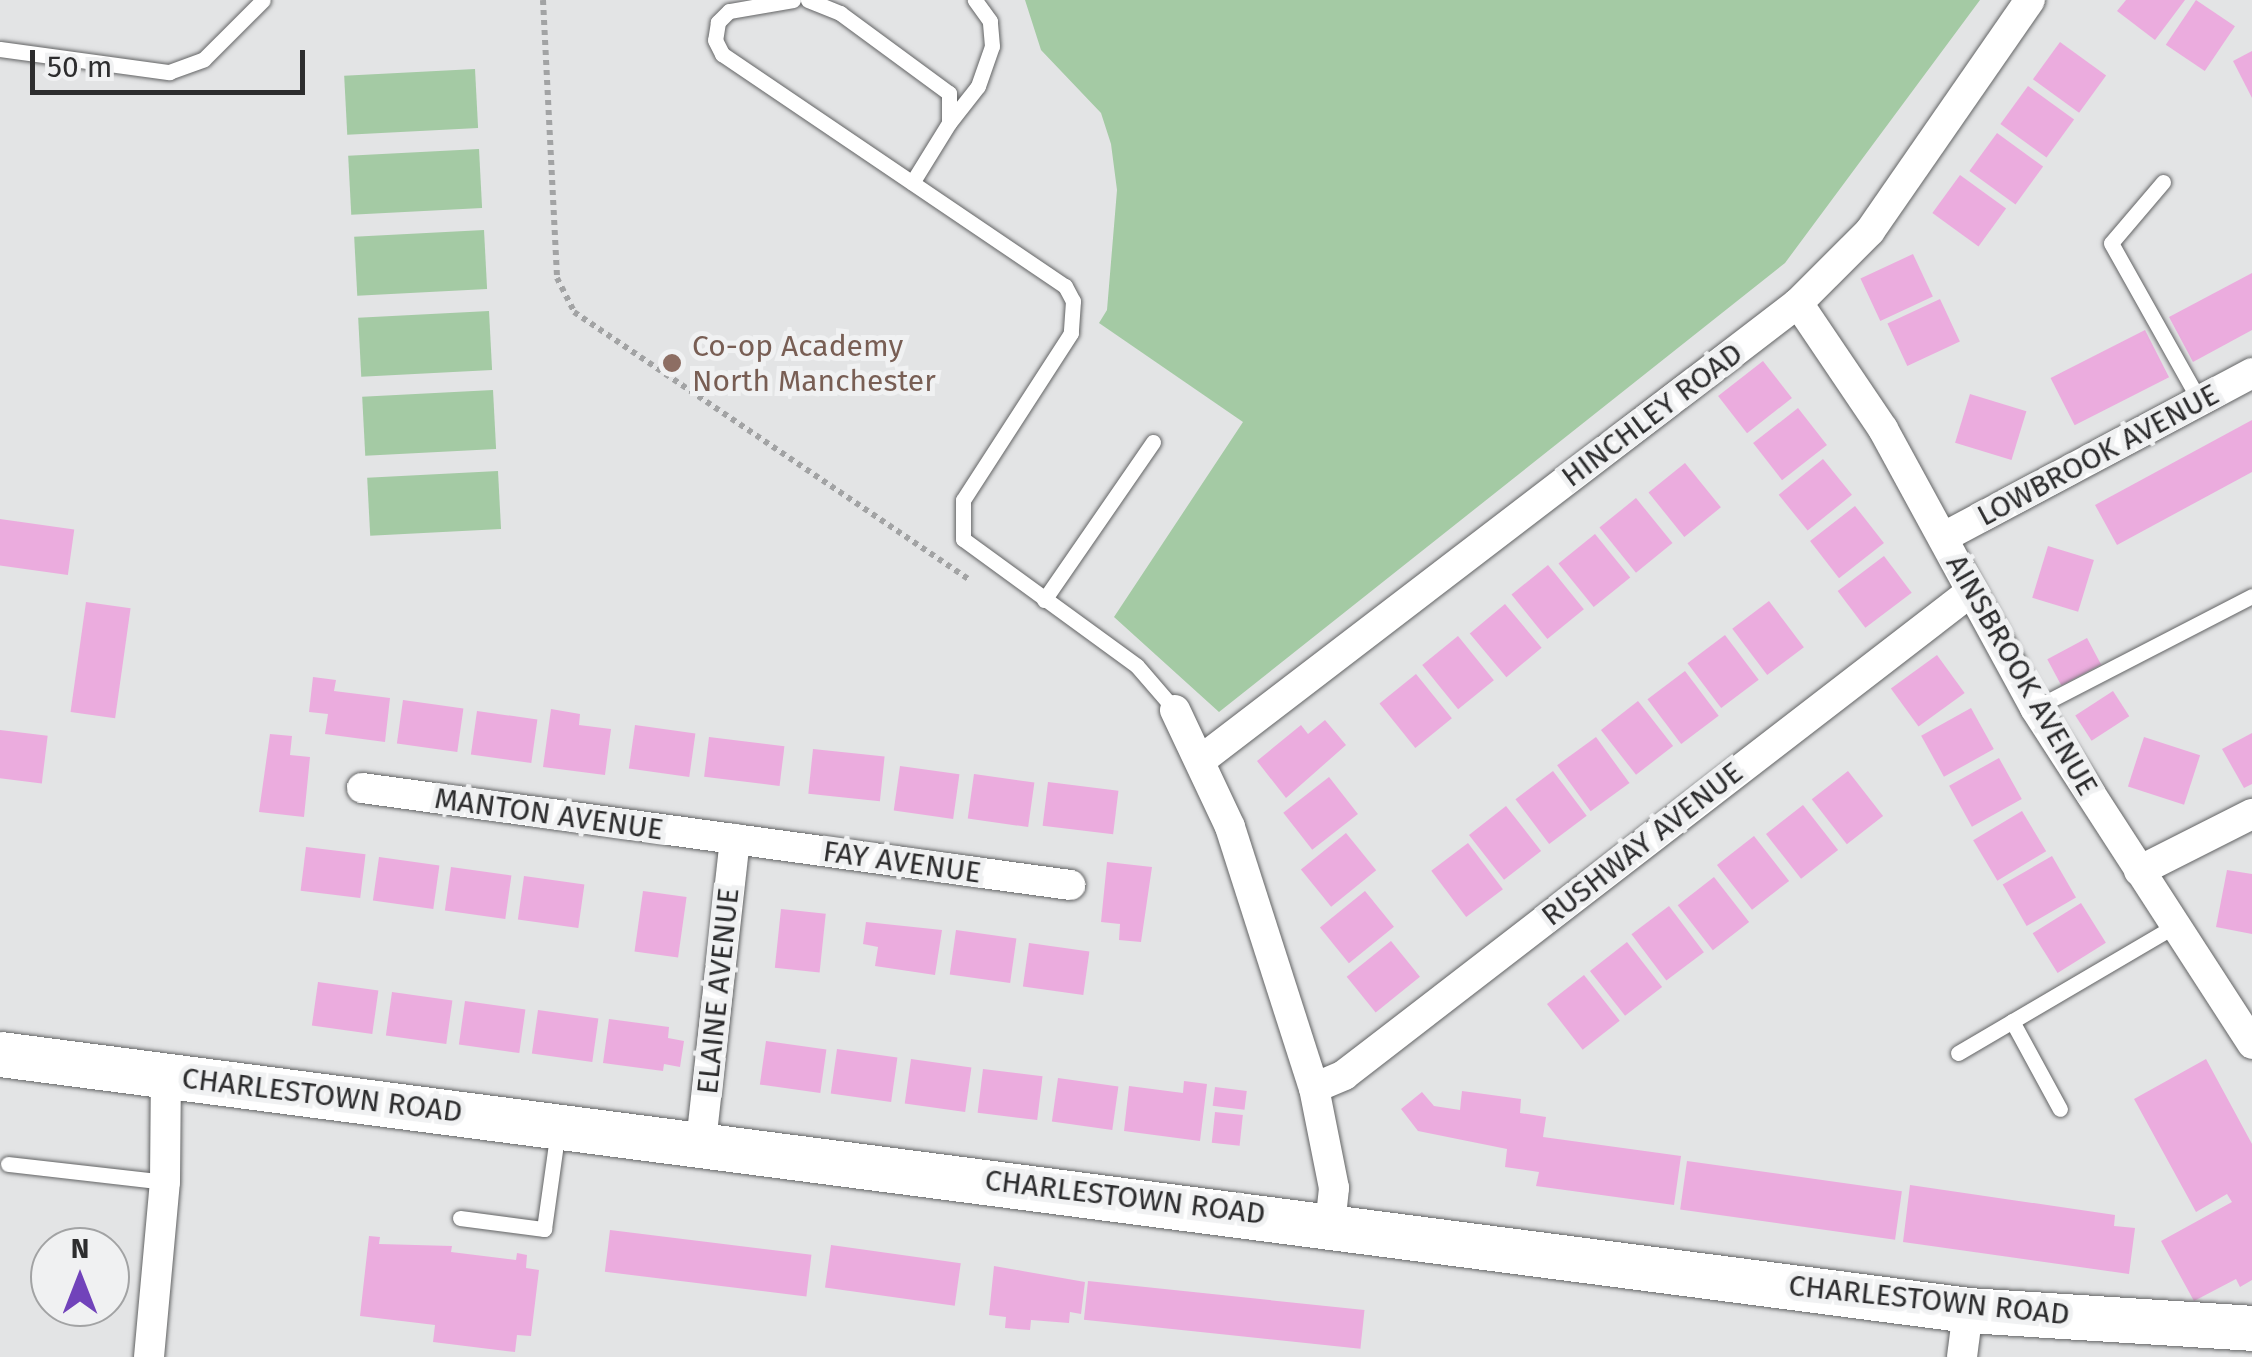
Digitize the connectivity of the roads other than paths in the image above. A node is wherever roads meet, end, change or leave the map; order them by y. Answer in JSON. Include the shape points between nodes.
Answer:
{"nodes":[{"id":1,"x":264,"y":0,"type":"edge"},
{"id":2,"x":793,"y":0,"type":"edge"},
{"id":3,"x":808,"y":0,"type":"edge"},
{"id":4,"x":975,"y":0,"type":"edge"},
{"id":5,"x":2030,"y":0,"type":"edge"},
{"id":6,"x":0,"y":49,"type":"edge"},
{"id":7,"x":949,"y":123,"type":"junction"},
{"id":8,"x":2163,"y":182,"type":"dead end"},
{"id":9,"x":912,"y":184,"type":"junction"},
{"id":10,"x":1798,"y":303,"type":"junction"},
{"id":11,"x":2252,"y":374,"type":"edge"},
{"id":12,"x":2199,"y":400,"type":"junction"},
{"id":13,"x":1153,"y":442,"type":"dead end"},
{"id":14,"x":1944,"y":537,"type":"junction"},
{"id":15,"x":1968,"y":594,"type":"junction"},
{"id":16,"x":2252,"y":596,"type":"edge"},
{"id":17,"x":1044,"y":600,"type":"junction"},
{"id":18,"x":2034,"y":708,"type":"junction"},
{"id":19,"x":1175,"y":710,"type":"joint"},
{"id":20,"x":1201,"y":760,"type":"junction"},
{"id":21,"x":362,"y":788,"type":"dead end"},
{"id":22,"x":2252,"y":814,"type":"edge"},
{"id":23,"x":735,"y":840,"type":"junction"},
{"id":24,"x":2139,"y":871,"type":"junction"},
{"id":25,"x":1070,"y":885,"type":"dead end"},
{"id":26,"x":2173,"y":927,"type":"junction"},
{"id":27,"x":2012,"y":1020,"type":"junction"},
{"id":28,"x":2252,"y":1044,"type":"edge"},
{"id":29,"x":1958,"y":1053,"type":"dead end"},
{"id":30,"x":0,"y":1054,"type":"edge"},
{"id":31,"x":166,"y":1075,"type":"junction"},
{"id":32,"x":1314,"y":1088,"type":"junction"},
{"id":33,"x":2060,"y":1109,"type":"dead end"},
{"id":34,"x":559,"y":1125,"type":"junction"},
{"id":35,"x":701,"y":1142,"type":"junction"},
{"id":36,"x":8,"y":1164,"type":"dead end"},
{"id":37,"x":165,"y":1182,"type":"junction"},
{"id":38,"x":460,"y":1218,"type":"dead end"},
{"id":39,"x":1330,"y":1224,"type":"junction"},
{"id":40,"x":1968,"y":1310,"type":"junction"},
{"id":41,"x":2252,"y":1328,"type":"edge"},
{"id":42,"x":149,"y":1357,"type":"edge"},
{"id":43,"x":1962,"y":1357,"type":"edge"}],
"edges":[{"from":1,"to":6,"type":"lane","via":[[204,59],[170,72]]},
{"from":2,"to":9,"type":"lane","via":[[730,11],[718,22],[715,40],[722,54]]},
{"from":3,"to":7,"type":"lane","via":[[840,13],[940,81],[949,92]]},
{"from":4,"to":7,"type":"lane","via":[[990,21],[992,46],[978,86]]},
{"from":5,"to":10,"type":"street","name":"HINCHLEY ROAD","via":[[1870,231]]},
{"from":7,"to":9,"type":"lane"},
{"from":8,"to":12,"type":"lane","via":[[2111,243]]},
{"from":9,"to":17,"type":"lane","via":[[1066,286],[1074,302],[1071,333],[960,513],[968,549]]},
{"from":10,"to":14,"type":"street","name":"AINSBROOK AVENUE","via":[[1883,428]]},
{"from":10,"to":20,"type":"street","name":"HINCHLEY ROAD"},
{"from":11,"to":12,"type":"street","name":"LOWBROOK AVENUE"},
{"from":12,"to":14,"type":"street","name":"LOWBROOK AVENUE"},
{"from":13,"to":17,"type":"lane"},
{"from":14,"to":15,"type":"street","name":"AINSBROOK AVENUE"},
{"from":15,"to":18,"type":"street","name":"AINSBROOK AVENUE"},
{"from":15,"to":32,"type":"street","name":"RUSHWAY AVENUE","via":[[1344,1075]]},
{"from":16,"to":18,"type":"lane"},
{"from":17,"to":19,"type":"lane","via":[[1137,666]]},
{"from":18,"to":24,"type":"street","name":"AINSBROOK AVENUE"},
{"from":19,"to":20,"type":"street"},
{"from":20,"to":32,"type":"street","via":[[1236,845]]},
{"from":21,"to":23,"type":"street","name":"MANTON AVENUE"},
{"from":22,"to":24,"type":"street"},
{"from":23,"to":25,"type":"street","name":"FAY AVENUE"},
{"from":23,"to":35,"type":"street","name":"ELAINE AVENUE"},
{"from":24,"to":26,"type":"street","name":"AINSBROOK AVENUE"},
{"from":26,"to":27,"type":"lane"},
{"from":26,"to":28,"type":"street","name":"AINSBROOK AVENUE"},
{"from":27,"to":29,"type":"lane"},
{"from":27,"to":33,"type":"lane"},
{"from":30,"to":31,"type":"street","name":"CHARLESTOWN ROAD"},
{"from":31,"to":34,"type":"street","name":"CHARLESTOWN ROAD"},
{"from":31,"to":37,"type":"street"},
{"from":32,"to":39,"type":"street","via":[[1334,1188]]},
{"from":34,"to":35,"type":"street","name":"CHARLESTOWN ROAD"},
{"from":34,"to":38,"type":"lane","via":[[544,1229]]},
{"from":35,"to":39,"type":"street","name":"CHARLESTOWN ROAD"},
{"from":36,"to":37,"type":"lane"},
{"from":37,"to":42,"type":"street"},
{"from":39,"to":40,"type":"street","name":"CHARLESTOWN ROAD"},
{"from":40,"to":41,"type":"street","name":"CHARLESTOWN ROAD"},
{"from":40,"to":43,"type":"street"}]}
